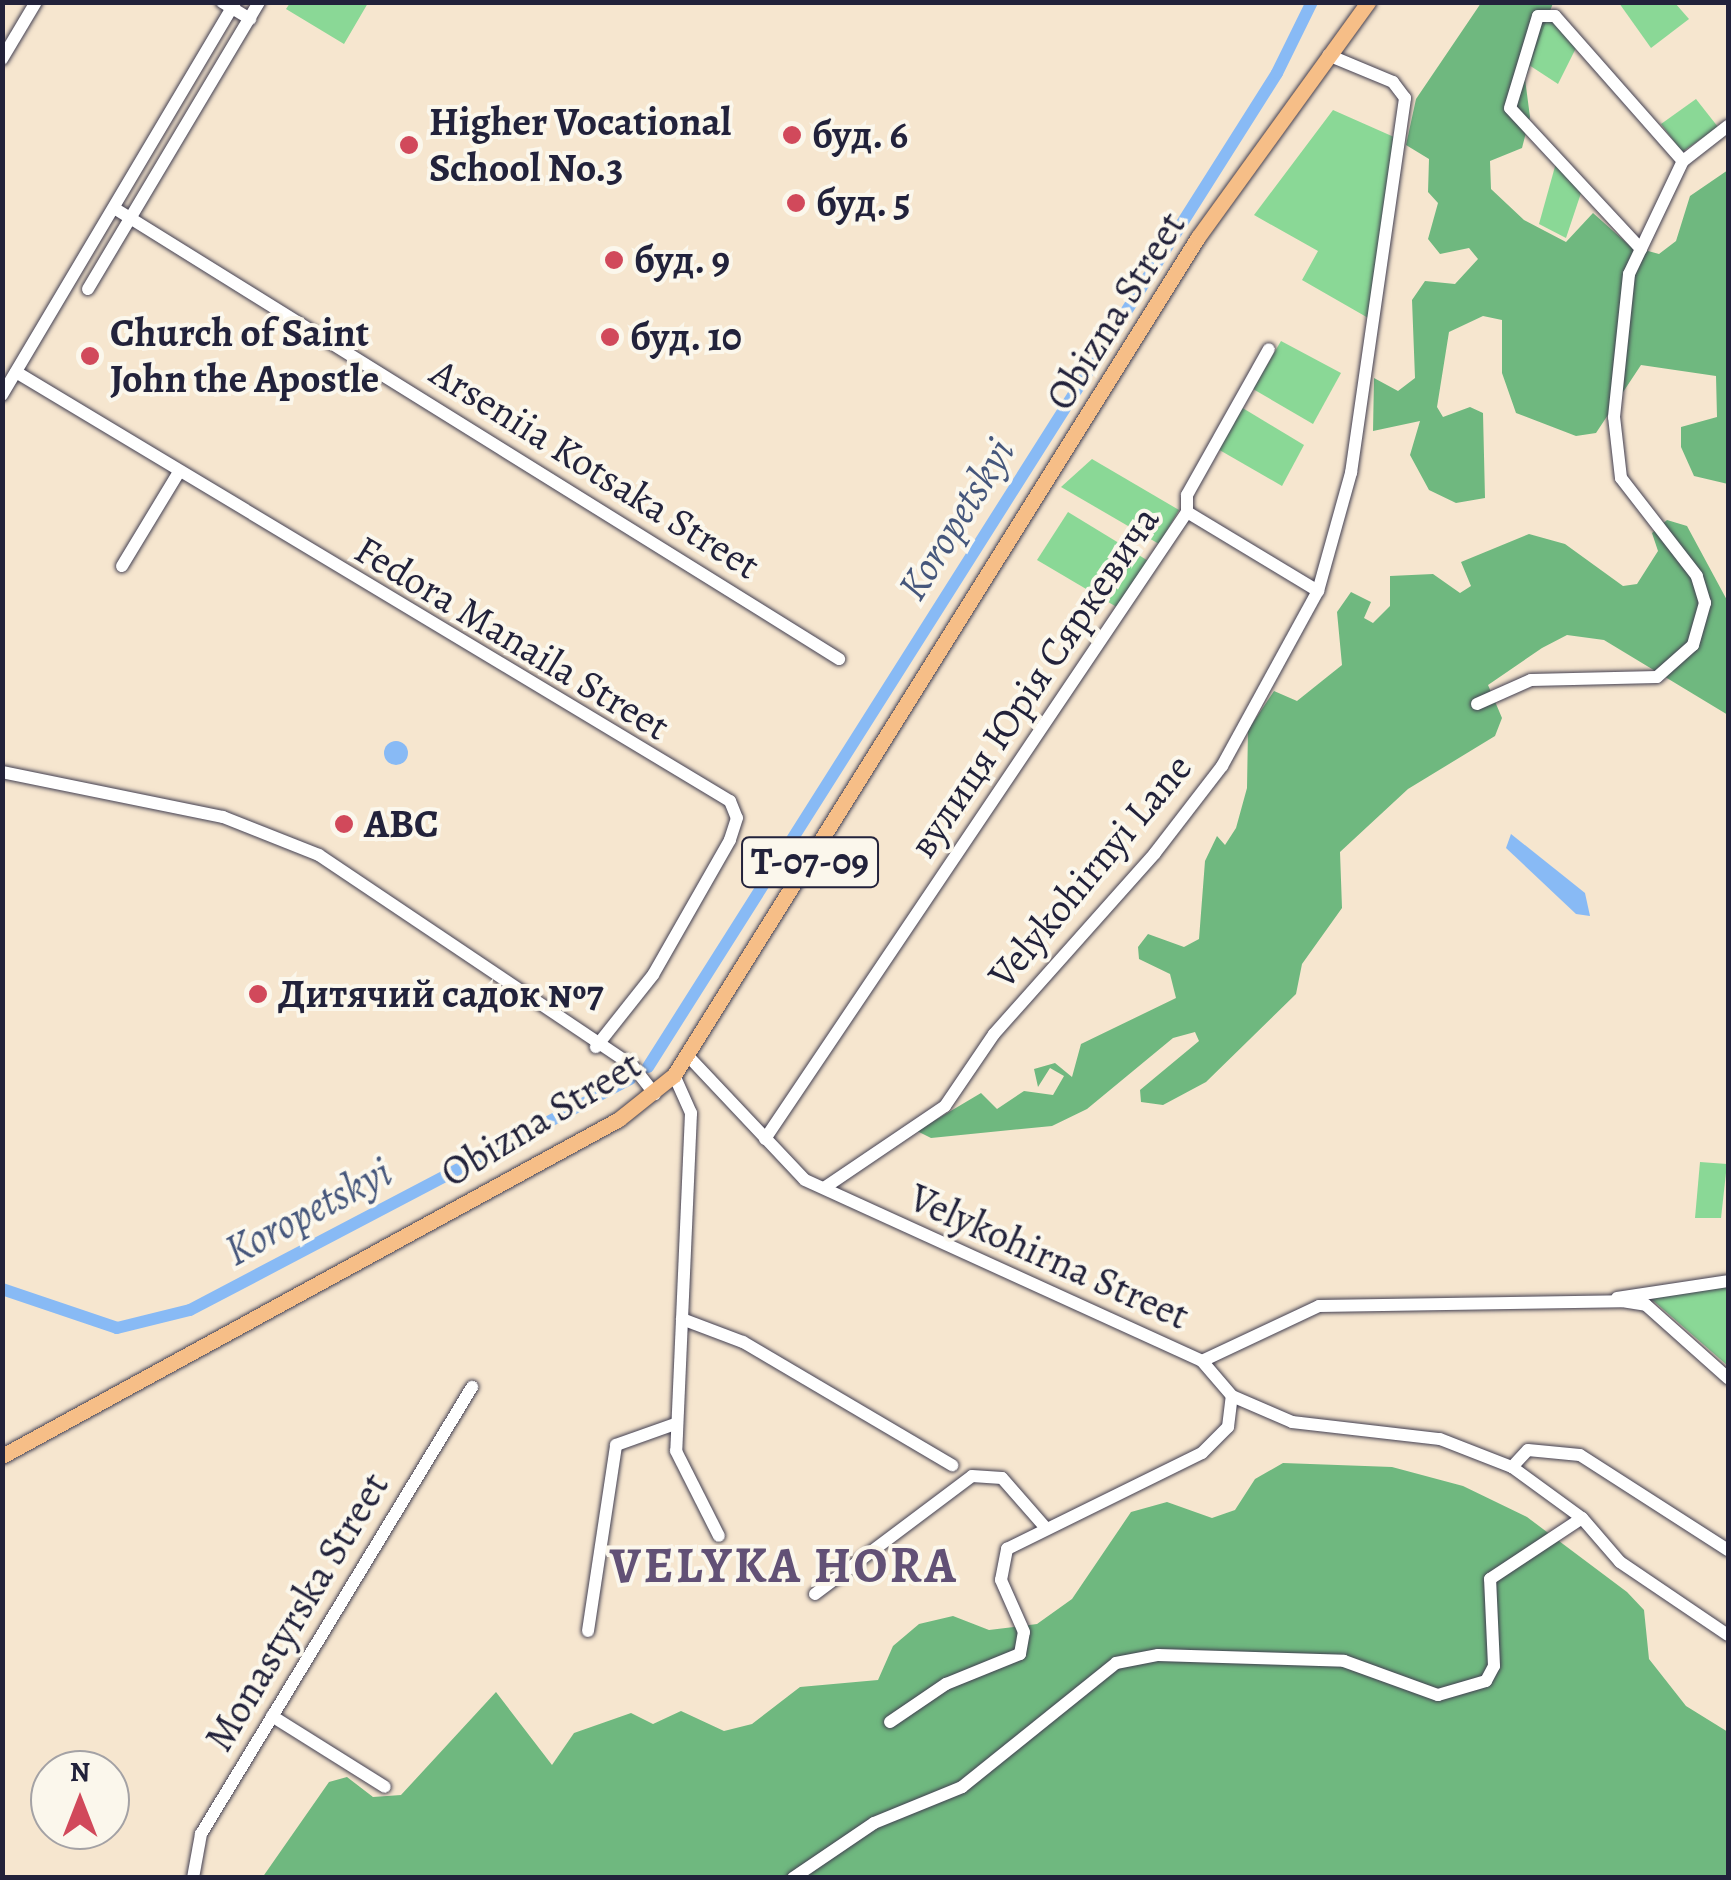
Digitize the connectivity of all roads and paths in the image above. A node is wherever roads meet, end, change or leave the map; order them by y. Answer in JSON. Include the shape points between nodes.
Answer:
{"nodes":[{"id":1,"x":36,"y":2,"type":"edge"},
{"id":2,"x":260,"y":2,"type":"edge"},
{"id":3,"x":1368,"y":2,"type":"edge"},
{"id":4,"x":230,"y":4,"type":"edge"},
{"id":5,"x":250,"y":18,"type":"junction"},
{"id":6,"x":1328,"y":55,"type":"junction"},
{"id":7,"x":2,"y":60,"type":"edge"},
{"id":8,"x":1728,"y":126,"type":"edge"},
{"id":9,"x":1683,"y":160,"type":"junction"},
{"id":10,"x":114,"y":208,"type":"junction"},
{"id":11,"x":130,"y":218,"type":"junction"},
{"id":12,"x":1641,"y":249,"type":"junction"},
{"id":13,"x":88,"y":289,"type":"dead end"},
{"id":14,"x":1269,"y":349,"type":"dead end"},
{"id":15,"x":16,"y":372,"type":"junction"},
{"id":16,"x":2,"y":395,"type":"edge"},
{"id":17,"x":179,"y":472,"type":"junction"},
{"id":18,"x":1187,"y":512,"type":"junction"},
{"id":19,"x":122,"y":566,"type":"dead end"},
{"id":20,"x":1318,"y":591,"type":"junction"},
{"id":21,"x":839,"y":659,"type":"dead end"},
{"id":22,"x":1477,"y":704,"type":"dead end"},
{"id":23,"x":2,"y":772,"type":"edge"},
{"id":24,"x":596,"y":1047,"type":"junction"},
{"id":25,"x":688,"y":1056,"type":"junction"},
{"id":26,"x":674,"y":1075,"type":"junction"},
{"id":27,"x":655,"y":1094,"type":"junction"},
{"id":28,"x":766,"y":1139,"type":"junction"},
{"id":29,"x":824,"y":1188,"type":"junction"},
{"id":30,"x":1728,"y":1281,"type":"edge"},
{"id":31,"x":1610,"y":1301,"type":"junction"},
{"id":32,"x":682,"y":1319,"type":"junction"},
{"id":33,"x":1202,"y":1361,"type":"junction"},
{"id":34,"x":1728,"y":1378,"type":"edge"},
{"id":35,"x":472,"y":1387,"type":"dead end"},
{"id":36,"x":1232,"y":1396,"type":"junction"},
{"id":37,"x":675,"y":1424,"type":"junction"},
{"id":38,"x":2,"y":1456,"type":"edge"},
{"id":39,"x":952,"y":1465,"type":"dead end"},
{"id":40,"x":1512,"y":1467,"type":"junction"},
{"id":41,"x":1582,"y":1518,"type":"junction"},
{"id":42,"x":1044,"y":1526,"type":"junction"},
{"id":43,"x":719,"y":1536,"type":"dead end"},
{"id":44,"x":1728,"y":1550,"type":"edge"},
{"id":45,"x":815,"y":1594,"type":"dead end"},
{"id":46,"x":588,"y":1631,"type":"dead end"},
{"id":47,"x":1728,"y":1634,"type":"edge"},
{"id":48,"x":272,"y":1716,"type":"junction"},
{"id":49,"x":890,"y":1722,"type":"dead end"},
{"id":50,"x":385,"y":1786,"type":"dead end"},
{"id":51,"x":193,"y":1878,"type":"edge"},
{"id":52,"x":794,"y":1878,"type":"edge"}],
"edges":[{"from":1,"to":7,"type":"street"},
{"from":2,"to":5,"type":"street"},
{"from":3,"to":6,"type":"main road","name":"Obizna Street","number":"Т-07-09"},
{"from":4,"to":5,"type":"street"},
{"from":4,"to":10,"type":"street"},
{"from":5,"to":11,"type":"street"},
{"from":6,"to":20,"type":"street","name":"Velykohirnyi Lane","via":[[1394,82],[1406,98],[1351,473]]},
{"from":6,"to":25,"type":"main road","name":"Obizna Street","number":"Т-07-09","via":[[1198,237]]},
{"from":8,"to":9,"type":"street"},
{"from":9,"to":12,"type":"street"},
{"from":9,"to":12,"type":"street","via":[[1555,16],[1538,16],[1510,108]]},
{"from":10,"to":11,"type":"street","name":"Arseniia Kotsaka Street"},
{"from":10,"to":15,"type":"street"},
{"from":11,"to":13,"type":"street"},
{"from":11,"to":21,"type":"street","name":"Arseniia Kotsaka Street"},
{"from":12,"to":22,"type":"street","via":[[1629,274],[1614,416],[1622,478],[1697,576],[1705,603],[1694,645],[1658,678],[1531,680]]},
{"from":14,"to":18,"type":"street","name":"вулиця Юрія Сяркевича","via":[[1188,494]]},
{"from":15,"to":16,"type":"street"},
{"from":15,"to":17,"type":"street","name":"Fedora Manaila Street"},
{"from":17,"to":19,"type":"street"},
{"from":17,"to":24,"type":"street","name":"Fedora Manaila Street","via":[[736,808],[730,840],[653,975]]},
{"from":18,"to":20,"type":"street"},
{"from":18,"to":28,"type":"street","name":"вулиця Юрія Сяркевича"},
{"from":20,"to":29,"type":"street","name":"Velykohirnyi Lane","via":[[1222,766],[1156,853],[994,1034],[945,1106]]},
{"from":23,"to":24,"type":"street","via":[[224,816],[320,856],[397,900]]},
{"from":24,"to":27,"type":"street","via":[[632,1065]]},
{"from":25,"to":26,"type":"main road","name":"Obizna Street","number":"Т-07-09"},
{"from":25,"to":28,"type":"street","name":"Velykohirna Street"},
{"from":26,"to":27,"type":"main road","name":"Obizna Street","number":"Т-07-09"},
{"from":26,"to":32,"type":"street","via":[[691,1113]]},
{"from":27,"to":38,"type":"main road","name":"Obizna Street","number":"Т-07-09"},
{"from":28,"to":29,"type":"street","name":"Velykohirna Street"},
{"from":29,"to":33,"type":"street","name":"Velykohirna Street"},
{"from":30,"to":31,"type":"street","via":[[1642,1288]]},
{"from":31,"to":33,"type":"street","name":"Velykohirna Street","via":[[1319,1306]]},
{"from":31,"to":34,"type":"street","via":[[1646,1305]]},
{"from":32,"to":37,"type":"street"},
{"from":32,"to":39,"type":"street","via":[[743,1342]]},
{"from":33,"to":36,"type":"street"},
{"from":35,"to":48,"type":"street","name":"Monastyrska Street"},
{"from":36,"to":40,"type":"street","via":[[1326,1432],[1413,1433]]},
{"from":36,"to":42,"type":"street","via":[[1228,1427],[1202,1452]]},
{"from":37,"to":43,"type":"street","via":[[676,1452]]},
{"from":37,"to":46,"type":"street","via":[[616,1445]]},
{"from":40,"to":41,"type":"street"},
{"from":40,"to":44,"type":"street","via":[[1528,1450],[1580,1455]]},
{"from":41,"to":47,"type":"street","via":[[1620,1562]]},
{"from":41,"to":52,"type":"street","via":[[1490,1579],[1494,1666],[1486,1681],[1438,1695],[1344,1662],[1158,1655],[1116,1663],[962,1786],[874,1824]]},
{"from":42,"to":45,"type":"street","via":[[1002,1478],[972,1476]]},
{"from":42,"to":49,"type":"street","via":[[999,1563],[1024,1632],[1020,1654],[946,1684]]},
{"from":48,"to":50,"type":"street"},
{"from":48,"to":51,"type":"street","name":"Monastyrska Street","via":[[201,1834]]}]}
